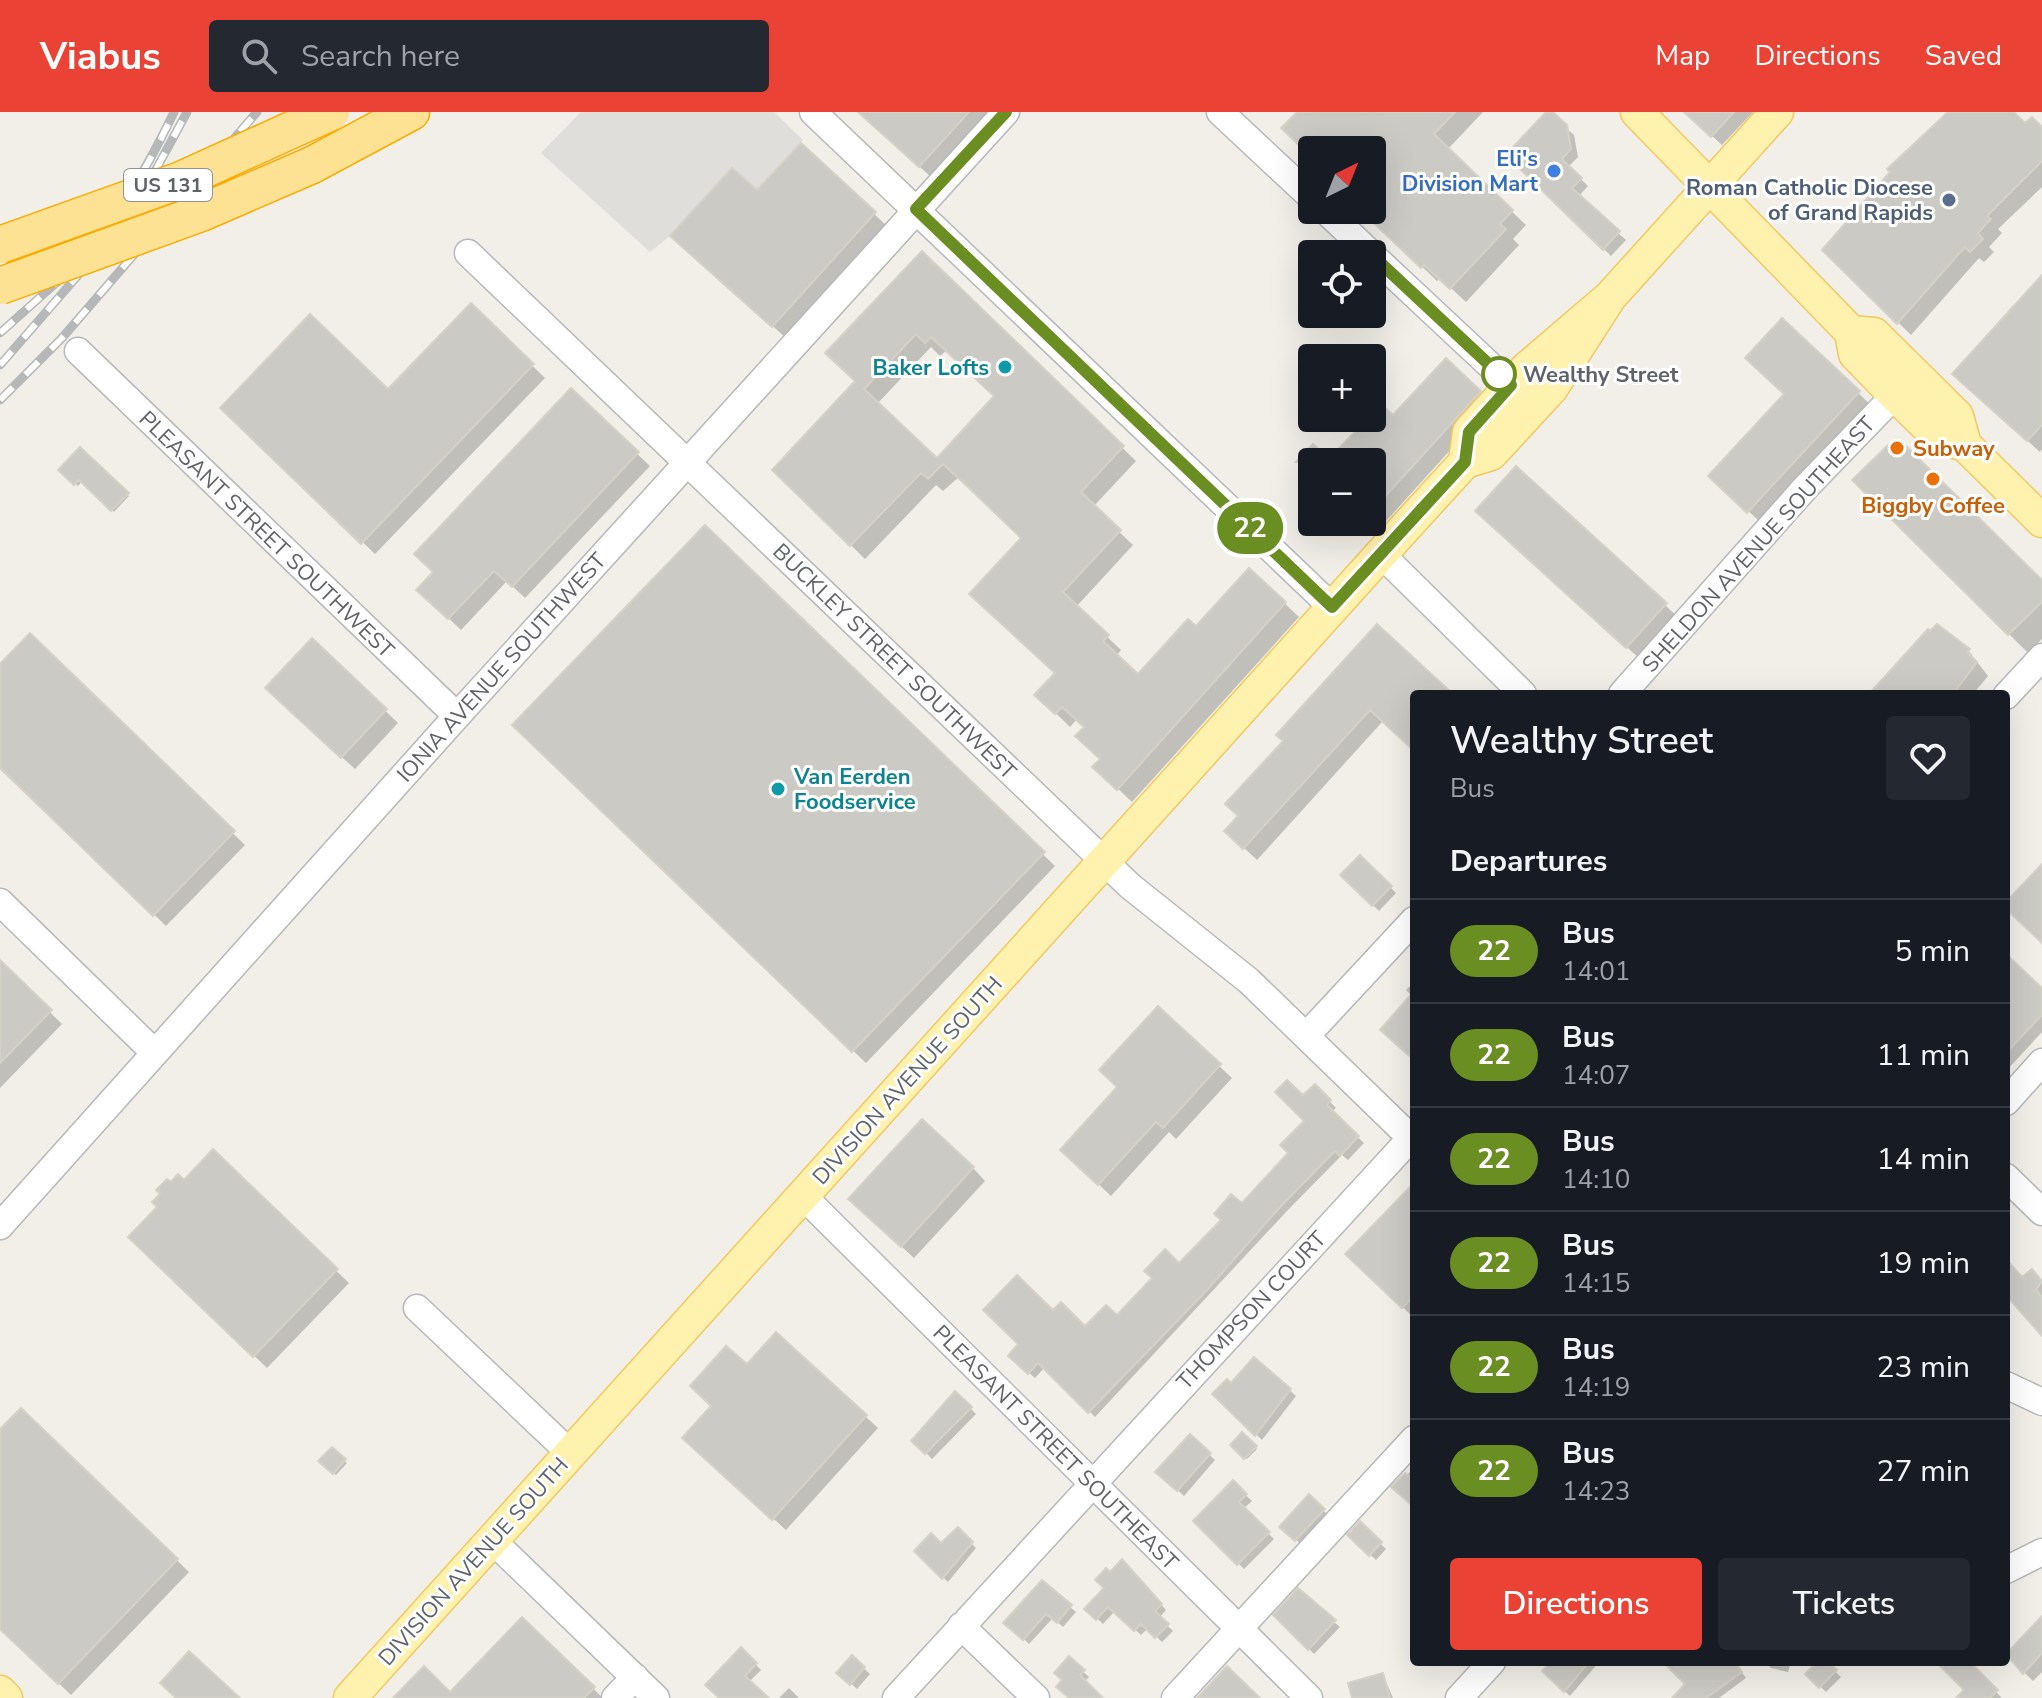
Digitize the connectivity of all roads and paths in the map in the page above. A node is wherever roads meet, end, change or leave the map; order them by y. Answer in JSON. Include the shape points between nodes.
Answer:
{"nodes":[{"id":1,"x":331,"y":112,"type":"edge"},
{"id":2,"x":411,"y":112,"type":"edge"},
{"id":3,"x":813,"y":112,"type":"edge"},
{"id":4,"x":1006,"y":112,"type":"edge"},
{"id":5,"x":1220,"y":112,"type":"edge"},
{"id":6,"x":1637,"y":112,"type":"edge"},
{"id":7,"x":1777,"y":112,"type":"edge"},
{"id":8,"x":1298,"y":185,"type":"edge"},
{"id":9,"x":1709,"y":188,"type":"junction"},
{"id":10,"x":916,"y":209,"type":"junction"},
{"id":11,"x":1340,"y":224,"type":"edge"},
{"id":12,"x":1357,"y":240,"type":"edge"},
{"id":13,"x":0,"y":245,"type":"edge"},
{"id":14,"x":468,"y":253,"type":"dead end"},
{"id":15,"x":1386,"y":267,"type":"edge"},
{"id":16,"x":0,"y":286,"type":"edge"},
{"id":17,"x":1610,"y":297,"type":"junction"},
{"id":18,"x":1851,"y":332,"type":"junction"},
{"id":19,"x":78,"y":351,"type":"dead end"},
{"id":20,"x":1511,"y":385,"type":"junction"},
{"id":21,"x":1895,"y":395,"type":"junction"},
{"id":22,"x":1965,"y":445,"type":"junction"},
{"id":23,"x":687,"y":462,"type":"junction"},
{"id":24,"x":1465,"y":462,"type":"junction"},
{"id":25,"x":2042,"y":521,"type":"edge"},
{"id":26,"x":1381,"y":554,"type":"junction"},
{"id":27,"x":1332,"y":607,"type":"junction"},
{"id":28,"x":2042,"y":657,"type":"edge"},
{"id":29,"x":1519,"y":690,"type":"edge"},
{"id":30,"x":1626,"y":690,"type":"edge"},
{"id":31,"x":2010,"y":692,"type":"edge"},
{"id":32,"x":457,"y":716,"type":"junction"},
{"id":33,"x":1104,"y":860,"type":"junction"},
{"id":34,"x":0,"y":902,"type":"edge"},
{"id":35,"x":1410,"y":924,"type":"edge"},
{"id":36,"x":1307,"y":1035,"type":"junction"},
{"id":37,"x":155,"y":1053,"type":"junction"},
{"id":38,"x":2042,"y":1062,"type":"edge"},
{"id":39,"x":2010,"y":1098,"type":"edge"},
{"id":40,"x":1410,"y":1137,"type":"edge"},
{"id":41,"x":1410,"y":1141,"type":"edge"},
{"id":42,"x":2010,"y":1181,"type":"edge"},
{"id":43,"x":803,"y":1196,"type":"junction"},
{"id":44,"x":2042,"y":1212,"type":"edge"},
{"id":45,"x":0,"y":1226,"type":"edge"},
{"id":46,"x":417,"y":1308,"type":"dead end"},
{"id":47,"x":2010,"y":1387,"type":"edge"},
{"id":48,"x":2042,"y":1402,"type":"edge"},
{"id":49,"x":1410,"y":1443,"type":"edge"},
{"id":50,"x":570,"y":1453,"type":"junction"},
{"id":51,"x":1093,"y":1483,"type":"junction"},
{"id":52,"x":493,"y":1541,"type":"junction"},
{"id":53,"x":2042,"y":1552,"type":"edge"},
{"id":54,"x":2010,"y":1568,"type":"edge"},
{"id":55,"x":961,"y":1626,"type":"junction"},
{"id":56,"x":1239,"y":1628,"type":"junction"},
{"id":57,"x":1488,"y":1666,"type":"edge"},
{"id":58,"x":635,"y":1677,"type":"junction"},
{"id":59,"x":0,"y":1692,"type":"edge"},
{"id":60,"x":6,"y":1698,"type":"edge"},
{"id":61,"x":350,"y":1698,"type":"edge"},
{"id":62,"x":615,"y":1698,"type":"edge"},
{"id":63,"x":656,"y":1698,"type":"edge"},
{"id":64,"x":896,"y":1698,"type":"edge"},
{"id":65,"x":1036,"y":1698,"type":"edge"},
{"id":66,"x":1175,"y":1698,"type":"edge"},
{"id":67,"x":1309,"y":1698,"type":"edge"},
{"id":68,"x":1459,"y":1698,"type":"edge"}],
"edges":[{"from":1,"to":13,"type":"highway","number":"US 131","bridge":true,"via":[[181,180]]},
{"from":2,"to":16,"type":"highway","number":"US 131","bridge":true,"via":[[312,165],[201,213]]},
{"from":3,"to":10,"type":"street"},
{"from":4,"to":10,"type":"street","name":"IONIA AVENUE SOUTHWEST"},
{"from":5,"to":8,"type":"street"},
{"from":6,"to":9,"type":"main road"},
{"from":7,"to":9,"type":"main road","name":"DIVISION AVENUE SOUTH"},
{"from":9,"to":17,"type":"main road","name":"DIVISION AVENUE SOUTH"},
{"from":9,"to":18,"type":"main road"},
{"from":10,"to":23,"type":"street","name":"IONIA AVENUE SOUTHWEST"},
{"from":10,"to":27,"type":"street"},
{"from":11,"to":12,"type":"street"},
{"from":14,"to":23,"type":"street"},
{"from":15,"to":20,"type":"street"},
{"from":17,"to":20,"type":"main road","name":"DIVISION AVENUE SOUTH"},
{"from":17,"to":24,"type":"main road","name":"DIVISION AVENUE SOUTH","via":[[1551,389],[1491,454]]},
{"from":18,"to":21,"type":"main road","via":[[1855,354]]},
{"from":18,"to":22,"type":"main road","via":[[1874,334],[1957,416]]},
{"from":19,"to":32,"type":"street","name":"PLEASANT STREET SOUTHWEST"},
{"from":20,"to":24,"type":"main road","name":"DIVISION AVENUE SOUTH","via":[[1469,432]]},
{"from":21,"to":22,"type":"main road","via":[[1938,437]]},
{"from":21,"to":30,"type":"street","name":"SHELDON AVENUE SOUTHEAST"},
{"from":22,"to":25,"type":"main road"},
{"from":23,"to":32,"type":"street","name":"IONIA AVENUE SOUTHWEST"},
{"from":23,"to":33,"type":"street","name":"BUCKLEY STREET SOUTHWEST"},
{"from":24,"to":26,"type":"main road","name":"DIVISION AVENUE SOUTH"},
{"from":26,"to":27,"type":"main road","name":"DIVISION AVENUE SOUTH"},
{"from":26,"to":29,"type":"street"},
{"from":27,"to":33,"type":"main road","name":"DIVISION AVENUE SOUTH"},
{"from":28,"to":31,"type":"street"},
{"from":32,"to":37,"type":"street","name":"IONIA AVENUE SOUTHWEST"},
{"from":33,"to":36,"type":"street","name":"BUCKLEY STREET SOUTHWEST"},
{"from":33,"to":43,"type":"main road","name":"DIVISION AVENUE SOUTH"},
{"from":34,"to":37,"type":"street"},
{"from":35,"to":36,"type":"street"},
{"from":36,"to":40,"type":"street","name":"BUCKLEY STREET SOUTHWEST"},
{"from":37,"to":45,"type":"street","name":"IONIA AVENUE SOUTHWEST"},
{"from":38,"to":39,"type":"street"},
{"from":41,"to":51,"type":"street","name":"THOMPSON COURT"},
{"from":42,"to":44,"type":"street"},
{"from":43,"to":50,"type":"main road","name":"DIVISION AVENUE SOUTH"},
{"from":43,"to":51,"type":"street","name":"PLEASANT STREET SOUTHEAST"},
{"from":46,"to":50,"type":"street"},
{"from":47,"to":48,"type":"street"},
{"from":49,"to":56,"type":"street"},
{"from":50,"to":52,"type":"main road","name":"DIVISION AVENUE SOUTH"},
{"from":51,"to":55,"type":"street"},
{"from":51,"to":56,"type":"street","name":"PLEASANT STREET SOUTHEAST"},
{"from":52,"to":58,"type":"street"},
{"from":52,"to":61,"type":"main road","name":"DIVISION AVENUE SOUTH"},
{"from":53,"to":54,"type":"street"},
{"from":55,"to":64,"type":"street"},
{"from":55,"to":65,"type":"street"},
{"from":56,"to":66,"type":"street"},
{"from":56,"to":67,"type":"street","name":"PLEASANT STREET SOUTHEAST"},
{"from":57,"to":68,"type":"street"},
{"from":58,"to":62,"type":"street"},
{"from":58,"to":63,"type":"street"},
{"from":59,"to":60,"type":"main road"}]}
